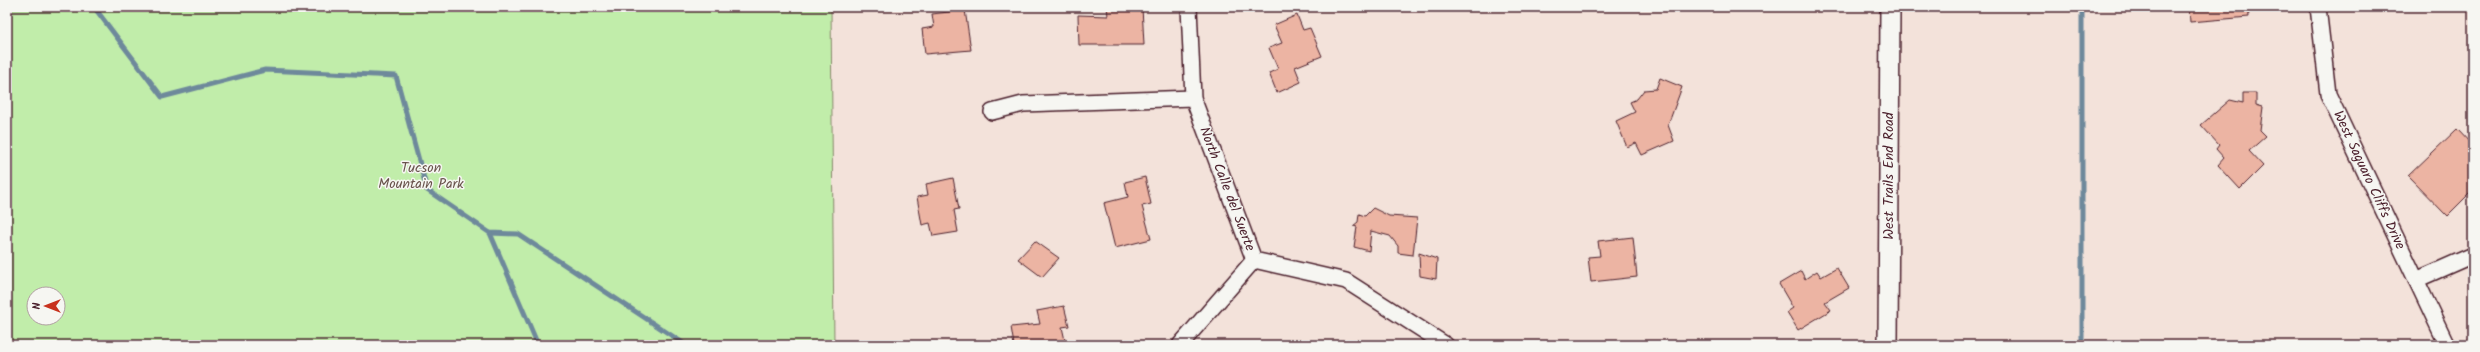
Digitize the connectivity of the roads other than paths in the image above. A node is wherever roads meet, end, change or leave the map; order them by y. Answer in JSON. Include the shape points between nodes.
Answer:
{"nodes":[{"id":1,"x":1189,"y":7,"type":"edge"},
{"id":2,"x":1890,"y":7,"type":"edge"},
{"id":3,"x":2318,"y":7,"type":"edge"},
{"id":4,"x":1193,"y":98,"type":"junction"},
{"id":5,"x":992,"y":112,"type":"dead end"},
{"id":6,"x":2473,"y":255,"type":"edge"},
{"id":7,"x":1254,"y":260,"type":"junction"},
{"id":8,"x":2416,"y":280,"type":"junction"},
{"id":9,"x":1180,"y":345,"type":"edge"},
{"id":10,"x":1446,"y":345,"type":"edge"},
{"id":11,"x":1888,"y":345,"type":"edge"},
{"id":12,"x":2447,"y":345,"type":"edge"}],
"edges":[{"from":1,"to":4,"type":"street","name":"North Calle del Suerte"},
{"from":2,"to":11,"type":"street","name":"West Trails End Road"},
{"from":3,"to":8,"type":"street","name":"West Saguaro Cliffs Drive","via":[[2328,94]]},
{"from":4,"to":5,"type":"street","via":[[1023,104]]},
{"from":4,"to":7,"type":"street","name":"North Calle del Suerte"},
{"from":6,"to":8,"type":"street"},
{"from":7,"to":9,"type":"street"},
{"from":7,"to":10,"type":"street","name":"North Calle del Suerte","via":[[1346,281]]},
{"from":8,"to":12,"type":"street","name":"West Saguaro Cliffs Drive"}]}
